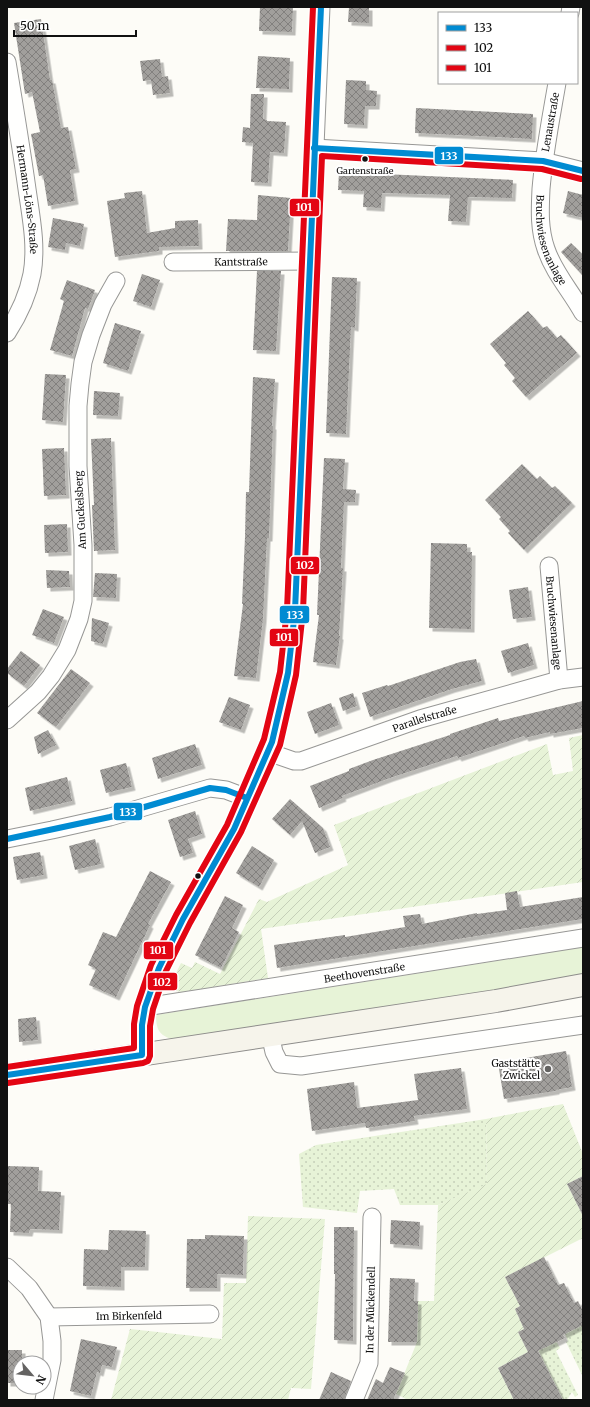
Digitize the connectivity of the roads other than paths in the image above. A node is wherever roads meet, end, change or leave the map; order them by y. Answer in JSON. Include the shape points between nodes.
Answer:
{"nodes":[{"id":1,"x":321,"y":7,"type":"edge"},
{"id":2,"x":7,"y":62,"type":"edge"},
{"id":3,"x":557,"y":84,"type":"edge"},
{"id":4,"x":314,"y":148,"type":"junction"},
{"id":5,"x":543,"y":161,"type":"junction"},
{"id":6,"x":583,"y":171,"type":"edge"},
{"id":7,"x":309,"y":261,"type":"junction"},
{"id":8,"x":173,"y":262,"type":"dead end"},
{"id":9,"x":116,"y":281,"type":"dead end"},
{"id":10,"x":583,"y":312,"type":"edge"},
{"id":11,"x":7,"y":333,"type":"edge"},
{"id":12,"x":549,"y":566,"type":"dead end"},
{"id":13,"x":583,"y":677,"type":"edge"},
{"id":14,"x":559,"y":680,"type":"junction"},
{"id":15,"x":7,"y":720,"type":"edge"},
{"id":16,"x":268,"y":752,"type":"junction"},
{"id":17,"x":247,"y":798,"type":"junction"},
{"id":18,"x":7,"y":839,"type":"edge"},
{"id":19,"x":583,"y":938,"type":"edge"},
{"id":20,"x":583,"y":985,"type":"edge"},
{"id":21,"x":145,"y":1007,"type":"junction"},
{"id":22,"x":583,"y":1025,"type":"edge"},
{"id":23,"x":270,"y":1034,"type":"junction"},
{"id":24,"x":142,"y":1055,"type":"junction"},
{"id":25,"x":7,"y":1075,"type":"edge"},
{"id":26,"x":372,"y":1217,"type":"dead end"},
{"id":27,"x":7,"y":1267,"type":"edge"},
{"id":28,"x":210,"y":1314,"type":"dead end"},
{"id":29,"x":49,"y":1316,"type":"junction"},
{"id":30,"x":44,"y":1400,"type":"edge"},
{"id":31,"x":354,"y":1400,"type":"edge"}],
"edges":[{"from":1,"to":4,"type":"street"},
{"from":2,"to":11,"type":"street","name":"Hermann-Löns-Straße","via":[[34,234],[34,252],[32,275],[25,299]]},
{"from":3,"to":5,"type":"street","name":"Lenaustraße"},
{"from":4,"to":5,"type":"street"},
{"from":4,"to":7,"type":"street"},
{"from":5,"to":6,"type":"street"},
{"from":5,"to":10,"type":"street","name":"Bruchwiesenanlage","via":[[539,215],[541,233],[554,269]]},
{"from":7,"to":8,"type":"street","name":"Kantstraße"},
{"from":7,"to":16,"type":"street","via":[[295,611],[288,673]]},
{"from":9,"to":15,"type":"street","name":"Am Guckelsberg","via":[[103,304],[91,335],[80,384],[78,445],[83,601],[79,619],[68,650],[51,676],[38,692]]},
{"from":12,"to":14,"type":"street","name":"Bruchwiesenanlage"},
{"from":13,"to":14,"type":"street","name":"Parallelstraße"},
{"from":14,"to":16,"type":"street","name":"Parallelstraße","via":[[420,719],[301,761]]},
{"from":16,"to":17,"type":"street"},
{"from":17,"to":18,"type":"street","via":[[226,790],[210,788],[110,817]]},
{"from":17,"to":21,"type":"street","via":[[234,829],[159,968]]},
{"from":19,"to":21,"type":"street","name":"Beethovenstraße"},
{"from":20,"to":23,"type":"street"},
{"from":21,"to":24,"type":"street"},
{"from":22,"to":23,"type":"street","via":[[301,1066],[280,1064]]},
{"from":23,"to":24,"type":"street"},
{"from":24,"to":25,"type":"street"},
{"from":26,"to":31,"type":"street","name":"In der Mückendell","via":[[369,1363]]},
{"from":27,"to":29,"type":"street","via":[[29,1288]]},
{"from":28,"to":29,"type":"street","name":"Im Birkenfeld"},
{"from":29,"to":30,"type":"street","via":[[52,1360]]}]}
